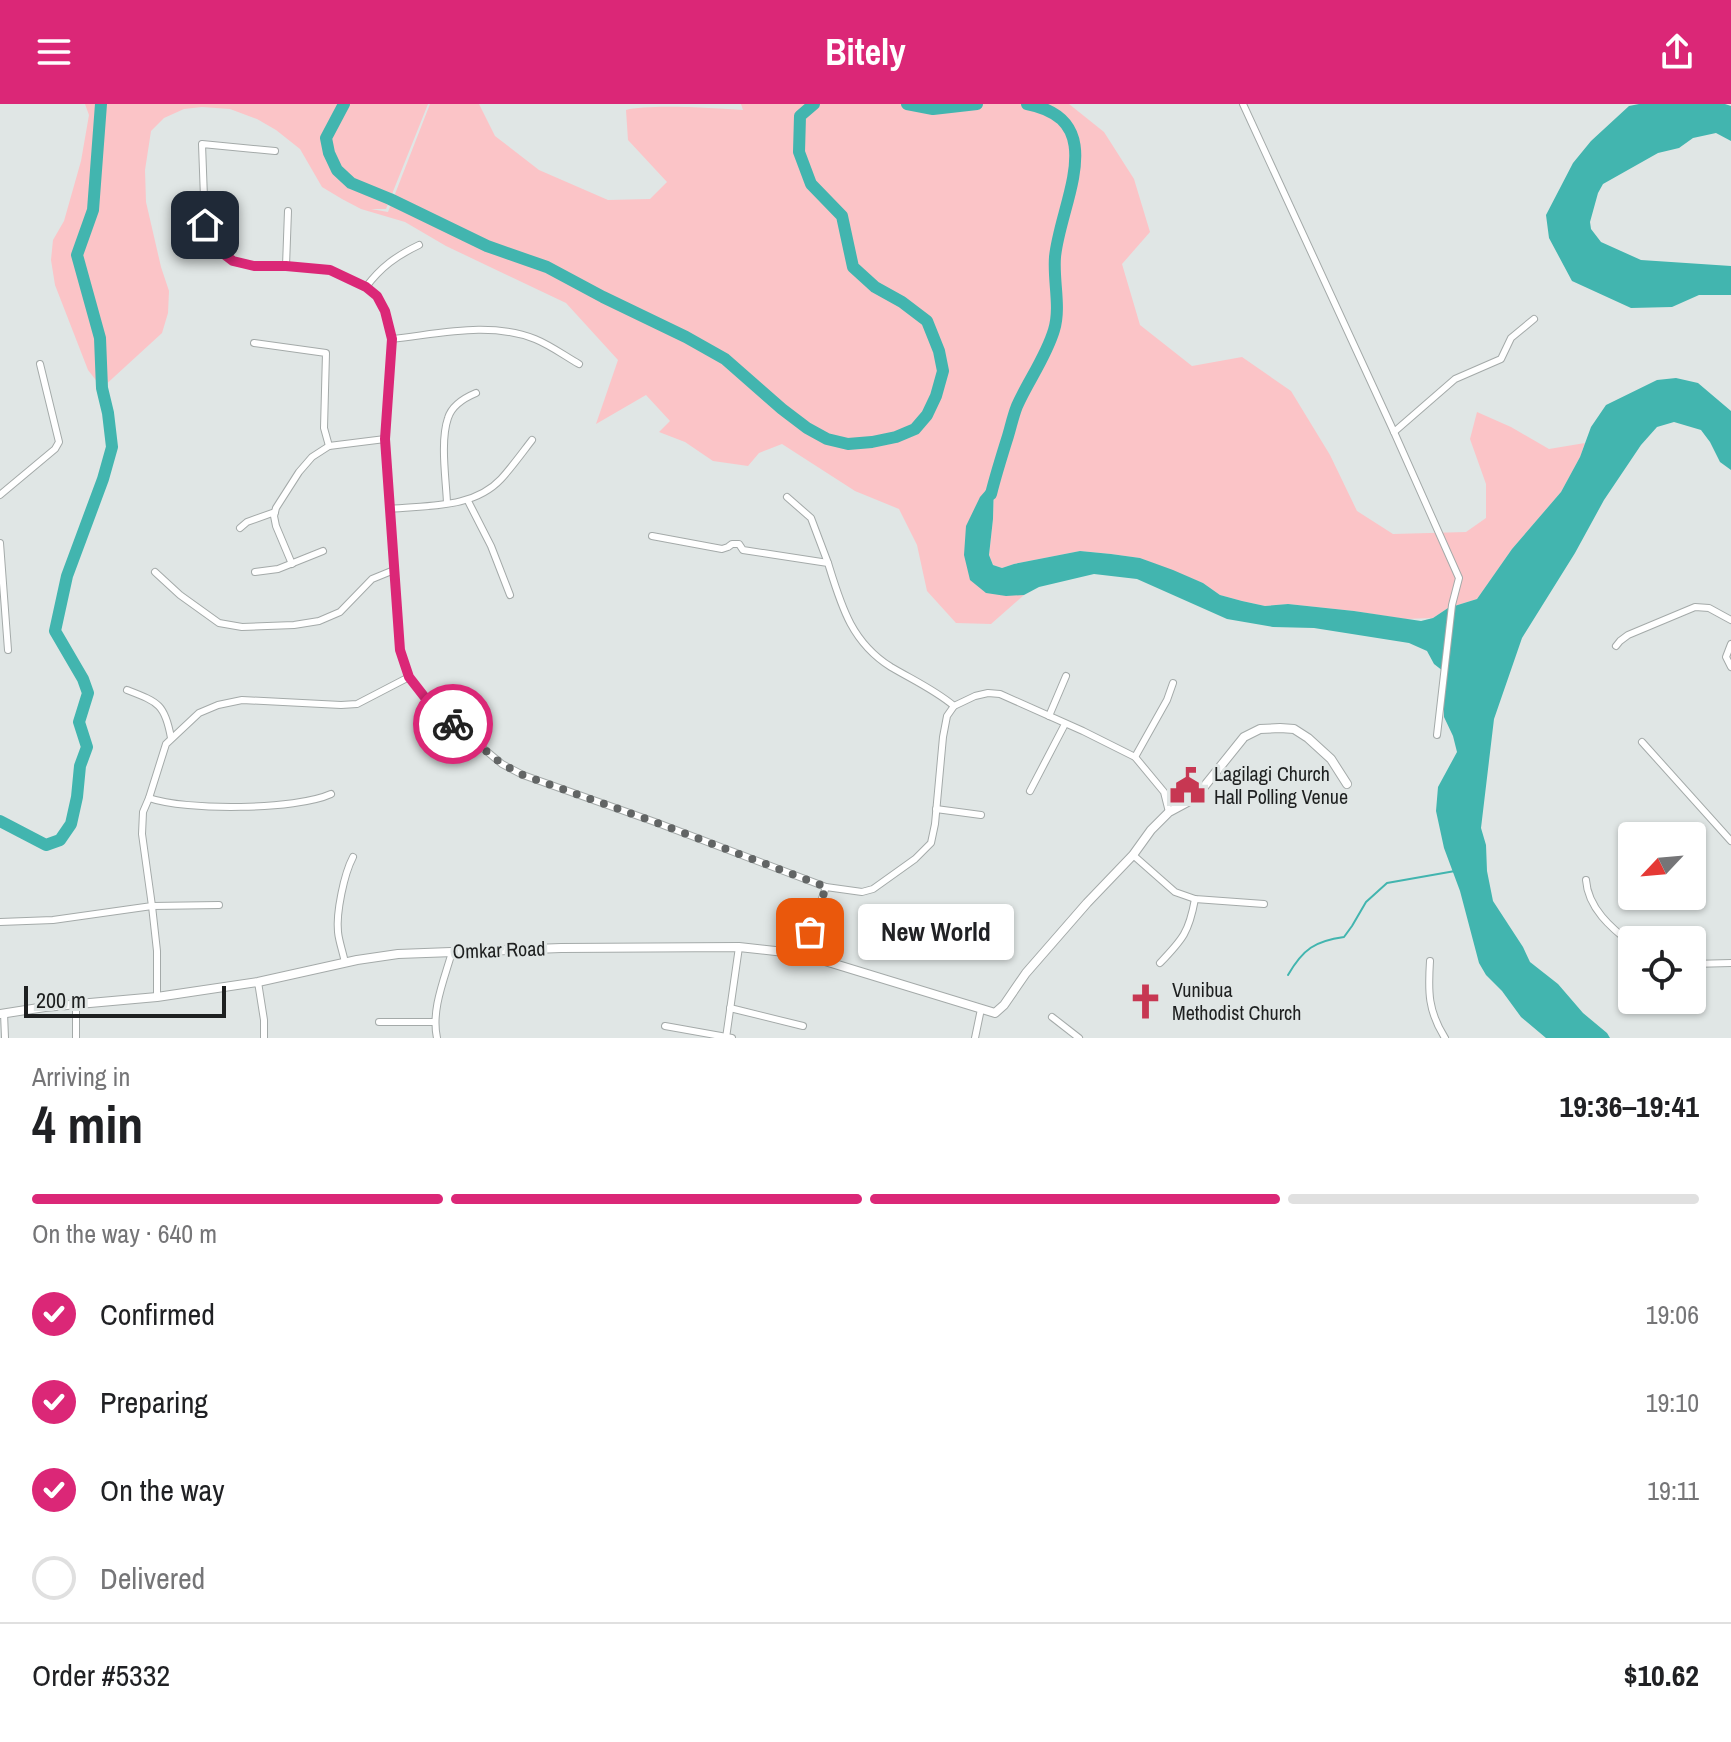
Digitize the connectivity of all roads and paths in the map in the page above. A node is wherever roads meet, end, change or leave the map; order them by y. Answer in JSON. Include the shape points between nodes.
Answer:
{"nodes":[{"id":1,"x":1243,"y":104,"type":"edge"},
{"id":2,"x":275,"y":151,"type":"dead end"},
{"id":3,"x":288,"y":211,"type":"dead end"},
{"id":4,"x":419,"y":245,"type":"dead end"},
{"id":5,"x":286,"y":266,"type":"junction"},
{"id":6,"x":366,"y":287,"type":"junction"},
{"id":7,"x":1534,"y":319,"type":"dead end"},
{"id":8,"x":392,"y":339,"type":"junction"},
{"id":9,"x":254,"y":343,"type":"dead end"},
{"id":10,"x":40,"y":364,"type":"dead end"},
{"id":11,"x":579,"y":364,"type":"dead end"},
{"id":12,"x":476,"y":393,"type":"dead end"},
{"id":13,"x":1394,"y":432,"type":"junction"},
{"id":14,"x":385,"y":439,"type":"junction"},
{"id":15,"x":532,"y":440,"type":"dead end"},
{"id":16,"x":329,"y":446,"type":"junction"},
{"id":17,"x":0,"y":495,"type":"edge"},
{"id":18,"x":787,"y":497,"type":"dead end"},
{"id":19,"x":468,"y":501,"type":"junction"},
{"id":20,"x":447,"y":503,"type":"junction"},
{"id":21,"x":390,"y":509,"type":"junction"},
{"id":22,"x":275,"y":512,"type":"junction"},
{"id":23,"x":240,"y":528,"type":"dead end"},
{"id":24,"x":652,"y":536,"type":"dead end"},
{"id":25,"x":0,"y":543,"type":"edge"},
{"id":26,"x":323,"y":551,"type":"dead end"},
{"id":27,"x":828,"y":563,"type":"junction"},
{"id":28,"x":292,"y":564,"type":"junction"},
{"id":29,"x":394,"y":570,"type":"junction"},
{"id":30,"x":155,"y":572,"type":"dead end"},
{"id":31,"x":255,"y":572,"type":"dead end"},
{"id":32,"x":510,"y":595,"type":"dead end"},
{"id":33,"x":1731,"y":620,"type":"edge"},
{"id":34,"x":1731,"y":644,"type":"edge"},
{"id":35,"x":1616,"y":646,"type":"dead end"},
{"id":36,"x":8,"y":650,"type":"dead end"},
{"id":37,"x":1731,"y":667,"type":"edge"},
{"id":38,"x":1066,"y":676,"type":"dead end"},
{"id":39,"x":409,"y":677,"type":"junction"},
{"id":40,"x":1173,"y":683,"type":"dead end"},
{"id":41,"x":127,"y":690,"type":"dead end"},
{"id":42,"x":954,"y":706,"type":"junction"},
{"id":43,"x":1049,"y":716,"type":"junction"},
{"id":44,"x":1065,"y":724,"type":"junction"},
{"id":45,"x":1437,"y":735,"type":"dead end"},
{"id":46,"x":171,"y":738,"type":"junction"},
{"id":47,"x":1642,"y":742,"type":"dead end"},
{"id":48,"x":1135,"y":757,"type":"junction"},
{"id":49,"x":1347,"y":784,"type":"dead end"},
{"id":50,"x":1030,"y":791,"type":"dead end"},
{"id":51,"x":331,"y":794,"type":"dead end"},
{"id":52,"x":149,"y":798,"type":"junction"},
{"id":53,"x":936,"y":809,"type":"junction"},
{"id":54,"x":1169,"y":812,"type":"junction"},
{"id":55,"x":981,"y":815,"type":"dead end"},
{"id":56,"x":1731,"y":841,"type":"edge"},
{"id":57,"x":1133,"y":855,"type":"junction"},
{"id":58,"x":353,"y":857,"type":"dead end"},
{"id":59,"x":1586,"y":880,"type":"dead end"},
{"id":60,"x":826,"y":887,"type":"junction"},
{"id":61,"x":1195,"y":899,"type":"junction"},
{"id":62,"x":1264,"y":904,"type":"dead end"},
{"id":63,"x":219,"y":905,"type":"dead end"},
{"id":64,"x":152,"y":906,"type":"junction"},
{"id":65,"x":0,"y":922,"type":"edge"},
{"id":66,"x":1618,"y":933,"type":"edge"},
{"id":67,"x":739,"y":947,"type":"junction"},
{"id":68,"x":452,"y":952,"type":"junction"},
{"id":69,"x":802,"y":954,"type":"junction"},
{"id":70,"x":1430,"y":961,"type":"dead end"},
{"id":71,"x":345,"y":963,"type":"junction"},
{"id":72,"x":1160,"y":963,"type":"dead end"},
{"id":73,"x":1731,"y":963,"type":"edge"},
{"id":74,"x":1706,"y":964,"type":"edge"},
{"id":75,"x":258,"y":982,"type":"junction"},
{"id":76,"x":157,"y":997,"type":"junction"},
{"id":77,"x":76,"y":1004,"type":"junction"},
{"id":78,"x":730,"y":1008,"type":"junction"},
{"id":79,"x":981,"y":1009,"type":"junction"},
{"id":80,"x":2,"y":1014,"type":"edge"},
{"id":81,"x":1052,"y":1017,"type":"dead end"},
{"id":82,"x":379,"y":1022,"type":"dead end"},
{"id":83,"x":435,"y":1022,"type":"junction"},
{"id":84,"x":665,"y":1026,"type":"dead end"},
{"id":85,"x":803,"y":1026,"type":"dead end"},
{"id":86,"x":5,"y":1038,"type":"edge"},
{"id":87,"x":76,"y":1038,"type":"edge"},
{"id":88,"x":264,"y":1038,"type":"edge"},
{"id":89,"x":437,"y":1038,"type":"edge"},
{"id":90,"x":728,"y":1038,"type":"edge"},
{"id":91,"x":975,"y":1038,"type":"edge"},
{"id":92,"x":1079,"y":1038,"type":"edge"},
{"id":93,"x":1445,"y":1038,"type":"edge"}],
"edges":[{"from":1,"to":13,"type":"street"},
{"from":2,"to":5,"type":"street","via":[[202,144],[205,225],[216,248],[233,261]]},
{"from":3,"to":5,"type":"street"},
{"from":4,"to":6,"type":"street","via":[[383,266]]},
{"from":5,"to":6,"type":"street","via":[[330,270]]},
{"from":6,"to":8,"type":"street","via":[[385,311]]},
{"from":7,"to":13,"type":"street","via":[[1511,338],[1501,359],[1455,379]]},
{"from":8,"to":11,"type":"street","via":[[499,330],[538,340]]},
{"from":8,"to":14,"type":"street"},
{"from":9,"to":16,"type":"street","via":[[326,353],[324,428]]},
{"from":10,"to":17,"type":"street","via":[[59,442]]},
{"from":12,"to":20,"type":"street","via":[[456,404],[448,416]]},
{"from":13,"to":45,"type":"street","via":[[1459,578]]},
{"from":14,"to":16,"type":"street"},
{"from":14,"to":21,"type":"street"},
{"from":15,"to":19,"type":"street","via":[[500,481]]},
{"from":16,"to":22,"type":"street","via":[[299,472]]},
{"from":18,"to":27,"type":"street","via":[[811,518]]},
{"from":19,"to":20,"type":"street"},
{"from":19,"to":32,"type":"street"},
{"from":20,"to":21,"type":"street"},
{"from":21,"to":29,"type":"street"},
{"from":22,"to":23,"type":"street"},
{"from":22,"to":28,"type":"street"},
{"from":24,"to":27,"type":"street","via":[[722,549],[736,543],[743,550]]},
{"from":25,"to":36,"type":"street"},
{"from":26,"to":28,"type":"street"},
{"from":27,"to":42,"type":"street","via":[[857,637],[888,666]]},
{"from":28,"to":31,"type":"street"},
{"from":29,"to":30,"type":"street","via":[[372,579],[340,612],[319,621],[242,627],[219,623]]},
{"from":29,"to":39,"type":"street","via":[[400,650]]},
{"from":33,"to":35,"type":"street","via":[[1695,607],[1628,635]]},
{"from":34,"to":37,"type":"street","via":[[1726,654]]},
{"from":38,"to":43,"type":"street"},
{"from":39,"to":46,"type":"street","via":[[357,704],[242,700],[218,705],[199,713]]},
{"from":39,"to":60,"type":"street","via":[[430,704],[523,775]]},
{"from":40,"to":48,"type":"street"},
{"from":41,"to":46,"type":"street","via":[[163,710]]},
{"from":42,"to":43,"type":"street","via":[[975,696],[1000,694]]},
{"from":42,"to":53,"type":"street","via":[[945,726]]},
{"from":43,"to":44,"type":"street"},
{"from":44,"to":48,"type":"street"},
{"from":44,"to":50,"type":"street"},
{"from":46,"to":52,"type":"street"},
{"from":47,"to":56,"type":"street"},
{"from":48,"to":54,"type":"street","via":[[1164,792]]},
{"from":49,"to":54,"type":"street","via":[[1331,759],[1294,729],[1260,729],[1244,737],[1195,798]]},
{"from":51,"to":52,"type":"street","via":[[246,807]]},
{"from":52,"to":64,"type":"street","via":[[142,834]]},
{"from":53,"to":55,"type":"street"},
{"from":53,"to":60,"type":"street","via":[[931,843],[895,874],[862,892]]},
{"from":54,"to":57,"type":"street"},
{"from":57,"to":61,"type":"street","via":[[1175,892]]},
{"from":57,"to":79,"type":"street","name":"Omkar Road","via":[[1026,973],[1004,1005],[995,1013]]},
{"from":58,"to":71,"type":"street","via":[[338,918]]},
{"from":59,"to":66,"type":"street","via":[[1603,918]]},
{"from":60,"to":69,"type":"street"},
{"from":61,"to":62,"type":"street"},
{"from":61,"to":72,"type":"street","via":[[1182,940]]},
{"from":63,"to":64,"type":"street"},
{"from":64,"to":65,"type":"street"},
{"from":64,"to":76,"type":"street"},
{"from":67,"to":68,"type":"street","name":"Omkar Road"},
{"from":67,"to":69,"type":"street","name":"Omkar Road"},
{"from":67,"to":78,"type":"street"},
{"from":68,"to":71,"type":"street","name":"Omkar Road"},
{"from":68,"to":83,"type":"street"},
{"from":69,"to":79,"type":"street","name":"Omkar Road"},
{"from":70,"to":93,"type":"street","via":[[1428,992]]},
{"from":71,"to":75,"type":"street","name":"Omkar Road"},
{"from":73,"to":74,"type":"street"},
{"from":75,"to":76,"type":"street","name":"Omkar Road"},
{"from":75,"to":88,"type":"street"},
{"from":76,"to":77,"type":"street","name":"Omkar Road"},
{"from":77,"to":80,"type":"street","name":"Omkar Road"},
{"from":77,"to":87,"type":"street"},
{"from":78,"to":85,"type":"street"},
{"from":78,"to":90,"type":"street"},
{"from":79,"to":91,"type":"street"},
{"from":80,"to":86,"type":"street"},
{"from":81,"to":92,"type":"street"},
{"from":82,"to":83,"type":"street"},
{"from":83,"to":89,"type":"street"},
{"from":84,"to":90,"type":"street"}]}
